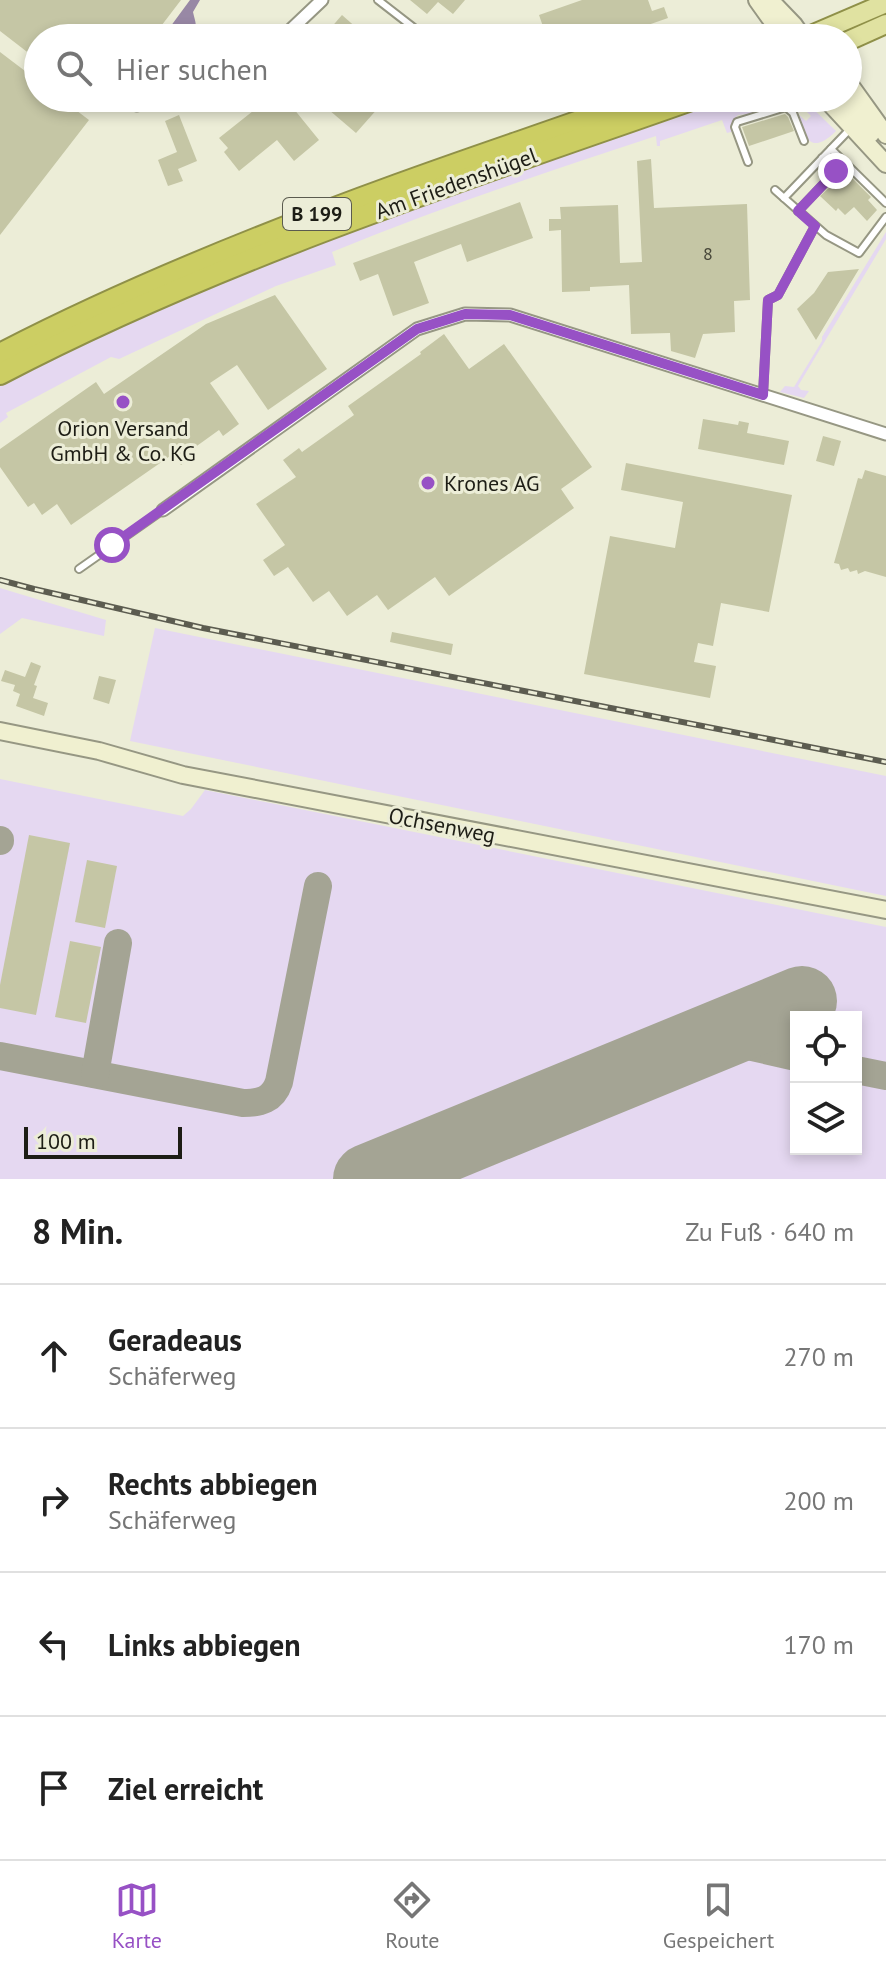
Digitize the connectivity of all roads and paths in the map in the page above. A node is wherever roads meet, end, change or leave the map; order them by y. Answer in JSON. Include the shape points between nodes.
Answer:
{"nodes":[{"id":1,"x":322,"y":0,"type":"edge"},
{"id":2,"x":378,"y":0,"type":"edge"},
{"id":3,"x":757,"y":0,"type":"edge"},
{"id":4,"x":770,"y":0,"type":"edge"},
{"id":5,"x":886,"y":3,"type":"edge"},
{"id":6,"x":297,"y":24,"type":"edge"},
{"id":7,"x":409,"y":24,"type":"edge"},
{"id":8,"x":774,"y":24,"type":"edge"},
{"id":9,"x":793,"y":24,"type":"edge"},
{"id":10,"x":837,"y":24,"type":"edge"},
{"id":11,"x":886,"y":24,"type":"edge"},
{"id":12,"x":862,"y":35,"type":"edge"},
{"id":13,"x":862,"y":106,"type":"edge"},
{"id":14,"x":604,"y":112,"type":"edge"},
{"id":15,"x":658,"y":112,"type":"edge"},
{"id":16,"x":767,"y":112,"type":"edge"},
{"id":17,"x":792,"y":112,"type":"edge"},
{"id":18,"x":837,"y":112,"type":"edge"},
{"id":19,"x":856,"y":112,"type":"edge"},
{"id":20,"x":851,"y":128,"type":"junction"},
{"id":21,"x":878,"y":134,"type":"edge"},
{"id":22,"x":804,"y":141,"type":"dead end"},
{"id":23,"x":831,"y":149,"type":"junction"},
{"id":24,"x":886,"y":149,"type":"edge"},
{"id":25,"x":822,"y":158,"type":"junction"},
{"id":26,"x":748,"y":162,"type":"dead end"},
{"id":27,"x":886,"y":164,"type":"edge"},
{"id":28,"x":775,"y":190,"type":"dead end"},
{"id":29,"x":784,"y":198,"type":"junction"},
{"id":30,"x":886,"y":203,"type":"edge"},
{"id":31,"x":798,"y":211,"type":"junction"},
{"id":32,"x":886,"y":217,"type":"edge"},
{"id":33,"x":815,"y":226,"type":"junction"},
{"id":34,"x":0,"y":354,"type":"edge"},
{"id":35,"x":0,"y":374,"type":"edge"},
{"id":36,"x":763,"y":395,"type":"junction"},
{"id":37,"x":886,"y":434,"type":"edge"},
{"id":38,"x":163,"y":510,"type":"joint"},
{"id":39,"x":79,"y":569,"type":"dead end"},
{"id":40,"x":0,"y":731,"type":"edge"},
{"id":41,"x":886,"y":910,"type":"edge"}],
"edges":[{"from":1,"to":6,"type":"street"},
{"from":2,"to":7,"type":"lane"},
{"from":3,"to":8,"type":"main road"},
{"from":4,"to":9,"type":"main road"},
{"from":5,"to":10,"type":"main road"},
{"from":11,"to":12,"type":"main road"},
{"from":13,"to":21,"type":"main road"},
{"from":14,"to":34,"type":"highway","name":"Am Friedenshügel","number":"B 199","via":[[312,216]]},
{"from":15,"to":35,"type":"highway","name":"Am Friedenshügel","number":"B 199","via":[[320,232],[115,318]]},
{"from":16,"to":26,"type":"lane","via":[[735,127]]},
{"from":17,"to":22,"type":"lane"},
{"from":18,"to":20,"type":"main road"},
{"from":19,"to":21,"type":"main road"},
{"from":20,"to":23,"type":"lane"},
{"from":20,"to":27,"type":"main road"},
{"from":21,"to":24,"type":"main road"},
{"from":23,"to":25,"type":"lane"},
{"from":23,"to":30,"type":"lane"},
{"from":25,"to":29,"type":"lane"},
{"from":25,"to":31,"type":"lane","via":[[836,171]]},
{"from":28,"to":29,"type":"lane"},
{"from":29,"to":31,"type":"lane"},
{"from":31,"to":33,"type":"lane"},
{"from":32,"to":33,"type":"lane","via":[[859,253]]},
{"from":33,"to":36,"type":"lane","via":[[778,295],[768,300]]},
{"from":36,"to":37,"type":"street"},
{"from":36,"to":38,"type":"street","via":[[510,315],[465,314],[417,329]]},
{"from":38,"to":39,"type":"lane"},
{"from":40,"to":41,"type":"main road","name":"Ochsenweg","via":[[183,775]]}]}
